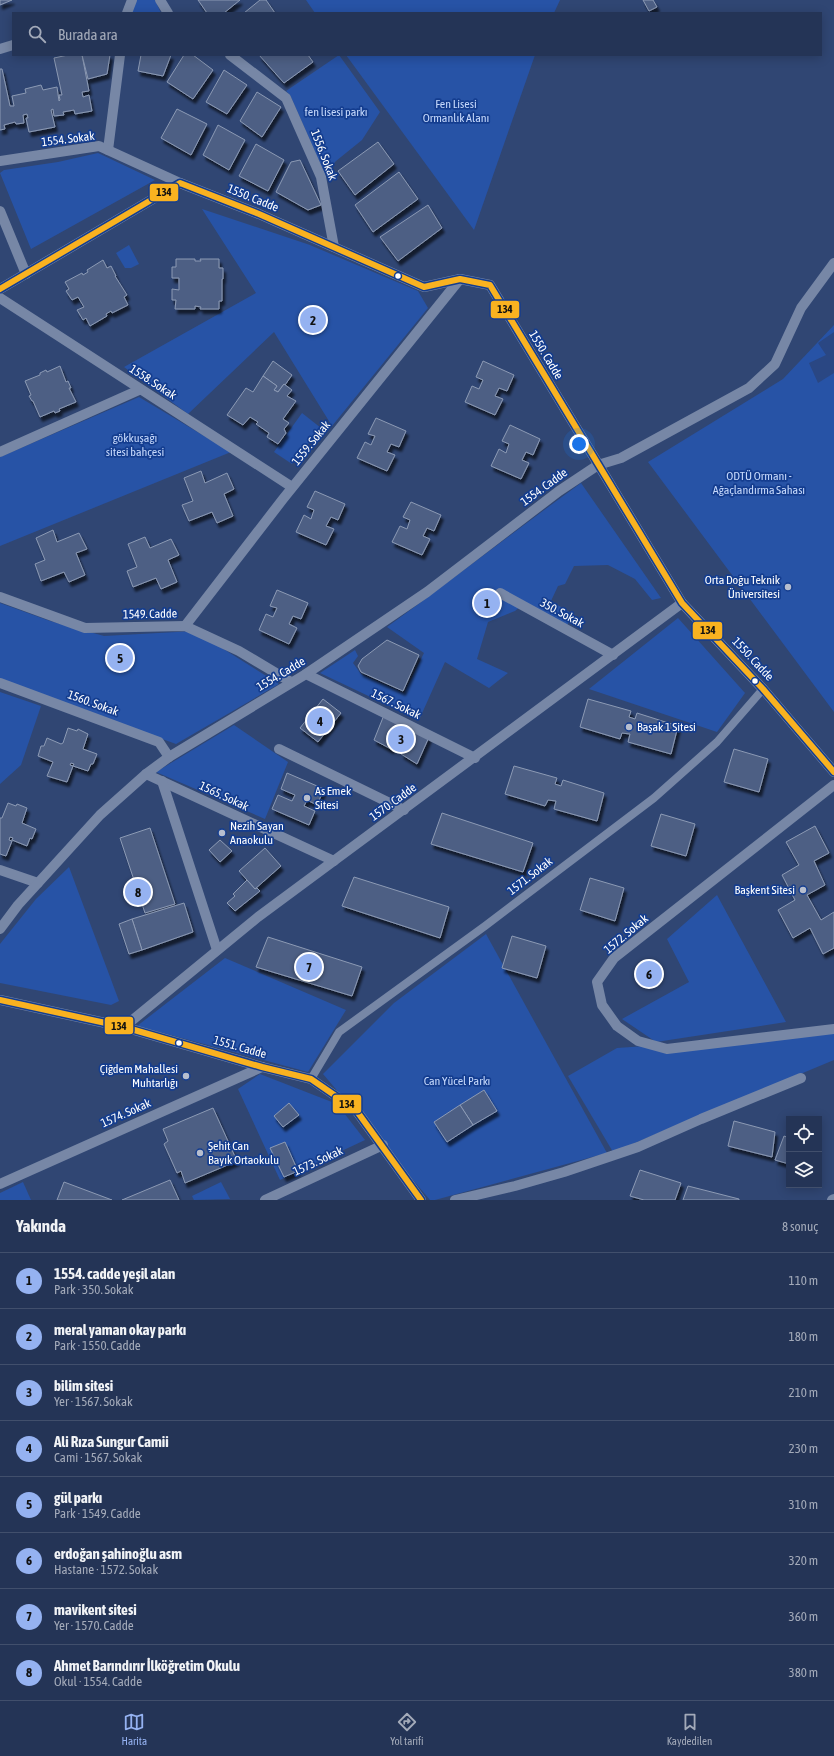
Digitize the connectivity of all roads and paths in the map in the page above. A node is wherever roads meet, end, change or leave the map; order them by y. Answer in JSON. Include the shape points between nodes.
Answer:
{"nodes":[{"id":1,"x":132,"y":0,"type":"edge"},
{"id":2,"x":160,"y":0,"type":"edge"},
{"id":3,"x":127,"y":12,"type":"edge"},
{"id":4,"x":167,"y":12,"type":"edge"},
{"id":5,"x":12,"y":45,"type":"edge"},
{"id":6,"x":0,"y":48,"type":"edge"},
{"id":7,"x":120,"y":56,"type":"edge"},
{"id":8,"x":231,"y":56,"type":"edge"},
{"id":9,"x":108,"y":150,"type":"junction"},
{"id":10,"x":0,"y":162,"type":"edge"},
{"id":11,"x":180,"y":183,"type":"junction"},
{"id":12,"x":0,"y":211,"type":"edge"},
{"id":13,"x":334,"y":247,"type":"junction"},
{"id":14,"x":834,"y":264,"type":"edge"},
{"id":15,"x":26,"y":274,"type":"junction"},
{"id":16,"x":460,"y":279,"type":"junction"},
{"id":17,"x":0,"y":289,"type":"edge"},
{"id":18,"x":0,"y":298,"type":"edge"},
{"id":19,"x":139,"y":390,"type":"junction"},
{"id":20,"x":0,"y":452,"type":"edge"},
{"id":21,"x":598,"y":465,"type":"junction"},
{"id":22,"x":292,"y":487,"type":"junction"},
{"id":23,"x":500,"y":593,"type":"dead end"},
{"id":24,"x":0,"y":597,"type":"edge"},
{"id":25,"x":682,"y":603,"type":"junction"},
{"id":26,"x":186,"y":626,"type":"junction"},
{"id":27,"x":613,"y":655,"type":"junction"},
{"id":28,"x":306,"y":674,"type":"junction"},
{"id":29,"x":291,"y":682,"type":"junction"},
{"id":30,"x":0,"y":683,"type":"edge"},
{"id":31,"x":763,"y":689,"type":"junction"},
{"id":32,"x":279,"y":749,"type":"dead end"},
{"id":33,"x":169,"y":757,"type":"junction"},
{"id":34,"x":475,"y":758,"type":"junction"},
{"id":35,"x":834,"y":772,"type":"edge"},
{"id":36,"x":146,"y":774,"type":"junction"},
{"id":37,"x":162,"y":781,"type":"junction"},
{"id":38,"x":834,"y":785,"type":"edge"},
{"id":39,"x":404,"y":810,"type":"junction"},
{"id":40,"x":334,"y":861,"type":"junction"},
{"id":41,"x":0,"y":870,"type":"edge"},
{"id":42,"x":38,"y":883,"type":"junction"},
{"id":43,"x":0,"y":928,"type":"edge"},
{"id":44,"x":217,"y":950,"type":"junction"},
{"id":45,"x":0,"y":1000,"type":"edge"},
{"id":46,"x":124,"y":1027,"type":"junction"},
{"id":47,"x":834,"y":1029,"type":"edge"},
{"id":48,"x":262,"y":1067,"type":"junction"},
{"id":49,"x":801,"y":1078,"type":"dead end"},
{"id":50,"x":311,"y":1079,"type":"junction"},
{"id":51,"x":383,"y":1145,"type":"junction"},
{"id":52,"x":0,"y":1184,"type":"edge"},
{"id":53,"x":265,"y":1200,"type":"edge"},
{"id":54,"x":421,"y":1200,"type":"edge"},
{"id":55,"x":455,"y":1200,"type":"edge"}],
"edges":[{"from":1,"to":3,"type":"street"},
{"from":2,"to":4,"type":"street"},
{"from":5,"to":6,"type":"street"},
{"from":7,"to":9,"type":"street"},
{"from":8,"to":13,"type":"street","name":"1556. Sokak","via":[[286,98],[321,177]]},
{"from":9,"to":10,"type":"street","name":"1554. Sokak","via":[[99,146]]},
{"from":9,"to":11,"type":"street","name":"1554. Sokak"},
{"from":11,"to":13,"type":"street","name":"1550. Cadde"},
{"from":11,"to":15,"type":"street"},
{"from":12,"to":15,"type":"street"},
{"from":13,"to":16,"type":"street","name":"1550. Cadde","via":[[424,287]]},
{"from":14,"to":21,"type":"street","name":"1554. Cadde","via":[[801,308],[775,364],[749,388],[621,458]]},
{"from":15,"to":17,"type":"street"},
{"from":16,"to":21,"type":"street","name":"1550. Cadde","via":[[490,285]]},
{"from":16,"to":22,"type":"street","name":"1559. Sokak"},
{"from":18,"to":19,"type":"street","name":"1558. Sokak"},
{"from":19,"to":20,"type":"street"},
{"from":19,"to":22,"type":"street","name":"1558. Sokak"},
{"from":21,"to":25,"type":"street","name":"1550. Cadde"},
{"from":21,"to":28,"type":"street","name":"1554. Cadde","via":[[559,491],[426,592]]},
{"from":22,"to":26,"type":"street","name":"1559. Sokak"},
{"from":23,"to":27,"type":"street","name":"350. Sokak"},
{"from":24,"to":26,"type":"street","name":"1549. Cadde","via":[[85,628]]},
{"from":25,"to":27,"type":"street","name":"1570. Cadde"},
{"from":25,"to":31,"type":"street","name":"1550. Cadde"},
{"from":26,"to":29,"type":"street","name":"1549. Cadde","via":[[239,651]]},
{"from":27,"to":34,"type":"street","name":"1570. Cadde"},
{"from":28,"to":29,"type":"street","name":"1554. Cadde"},
{"from":28,"to":34,"type":"street","name":"1567. Sokak"},
{"from":29,"to":33,"type":"street","name":"1554. Cadde"},
{"from":30,"to":33,"type":"street","name":"1560. Sokak","via":[[159,742]]},
{"from":31,"to":35,"type":"street","name":"1550. Cadde"},
{"from":31,"to":50,"type":"street","name":"1571. Sokak","via":[[717,742],[654,798],[339,1032]]},
{"from":32,"to":39,"type":"street"},
{"from":33,"to":36,"type":"street","name":"1554. Cadde"},
{"from":34,"to":39,"type":"street","name":"1570. Cadde"},
{"from":36,"to":37,"type":"street","name":"1565. Sokak"},
{"from":36,"to":42,"type":"street","name":"1554. Cadde","via":[[100,815]]},
{"from":37,"to":40,"type":"street","name":"1565. Sokak"},
{"from":37,"to":44,"type":"street"},
{"from":38,"to":47,"type":"street","name":"1572. Sokak","via":[[614,958],[597,982],[602,1005],[617,1026],[638,1041],[667,1049]]},
{"from":39,"to":40,"type":"street","name":"1570. Cadde"},
{"from":40,"to":44,"type":"street","name":"1570. Cadde"},
{"from":41,"to":42,"type":"street"},
{"from":42,"to":43,"type":"street","name":"1554. Cadde"},
{"from":44,"to":46,"type":"street","name":"1570. Cadde"},
{"from":45,"to":46,"type":"street","name":"1551. Cadde"},
{"from":46,"to":48,"type":"street","name":"1551. Cadde"},
{"from":48,"to":50,"type":"street","name":"1551. Cadde"},
{"from":48,"to":52,"type":"street","name":"1574. Sokak"},
{"from":49,"to":55,"type":"street","via":[[638,1147],[516,1186]]},
{"from":50,"to":51,"type":"street","name":"1551. Cadde","via":[[356,1110]]},
{"from":51,"to":53,"type":"street","name":"1573. Sokak"},
{"from":51,"to":54,"type":"street","name":"1551. Cadde"}]}
